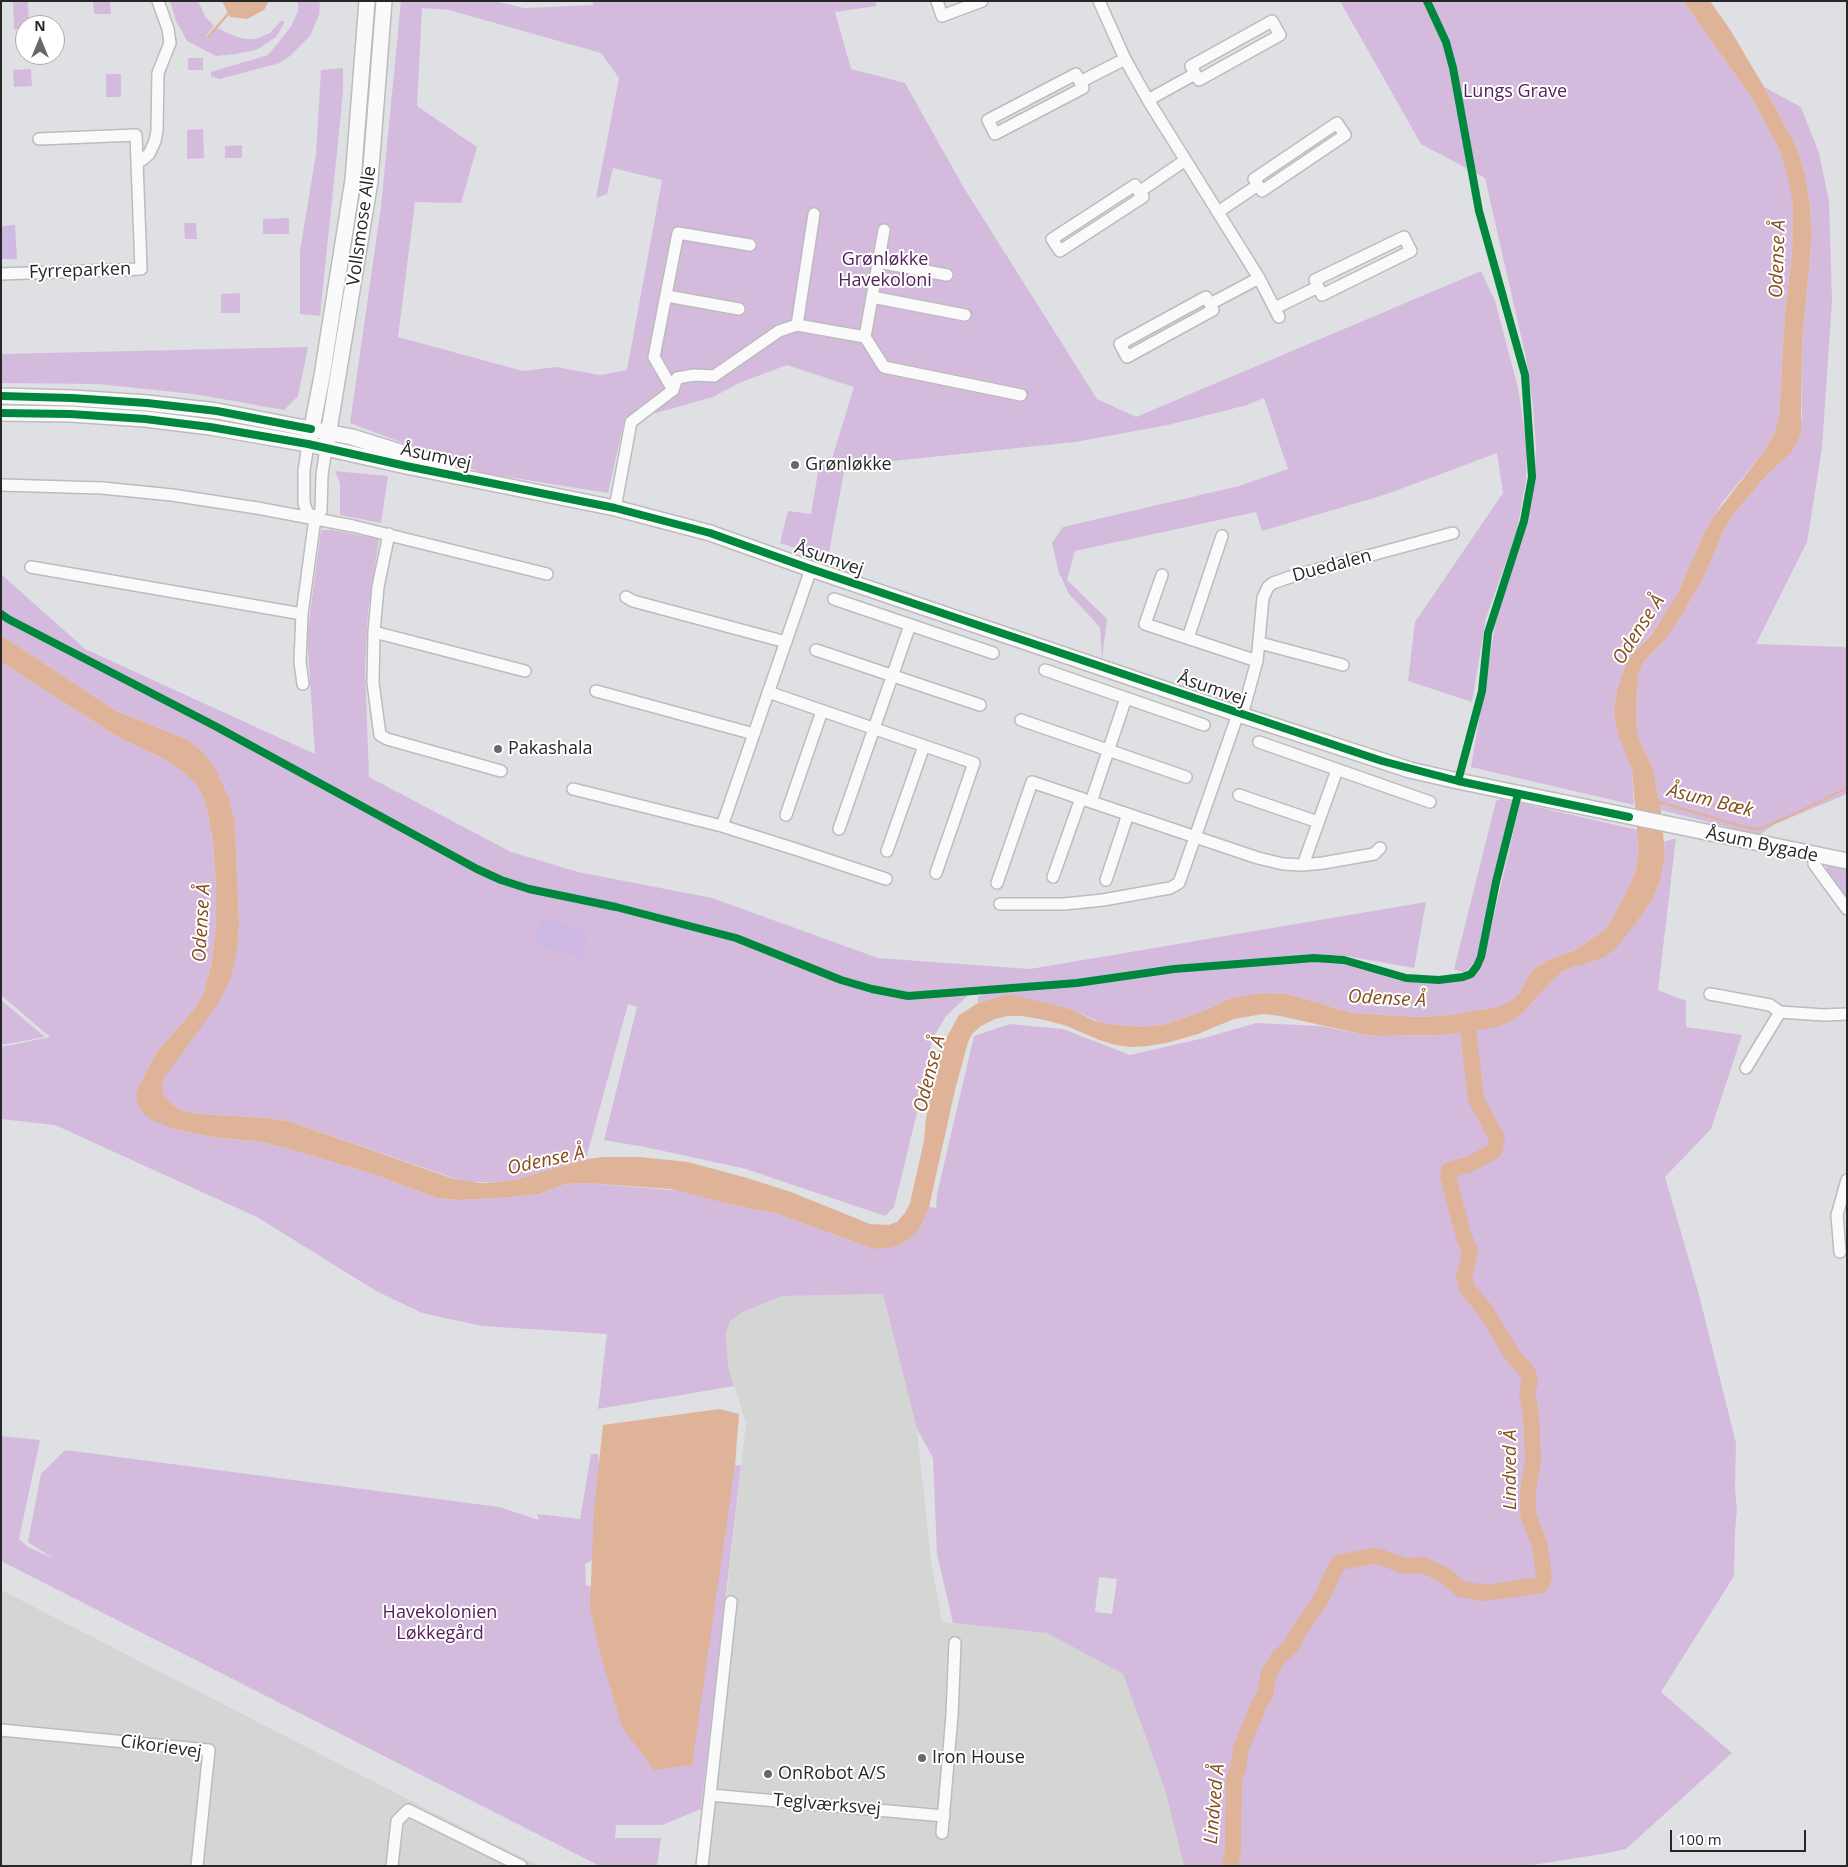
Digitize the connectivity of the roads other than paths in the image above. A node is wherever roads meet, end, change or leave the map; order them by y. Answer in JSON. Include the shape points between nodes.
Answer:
{"nodes":[{"id":1,"x":158,"y":1,"type":"edge"},
{"id":2,"x":368,"y":1,"type":"edge"},
{"id":3,"x":384,"y":1,"type":"edge"},
{"id":4,"x":937,"y":1,"type":"edge"},
{"id":5,"x":982,"y":1,"type":"edge"},
{"id":6,"x":1099,"y":1,"type":"edge"},
{"id":7,"x":1125,"y":59,"type":"junction"},
{"id":8,"x":1195,"y":74,"type":"junction"},
{"id":9,"x":1080,"y":82,"type":"junction"},
{"id":10,"x":1148,"y":100,"type":"junction"},
{"id":11,"x":39,"y":139,"type":"dead end"},
{"id":12,"x":137,"y":160,"type":"junction"},
{"id":13,"x":1184,"y":161,"type":"junction"},
{"id":14,"x":1258,"y":185,"type":"junction"},
{"id":15,"x":1139,"y":192,"type":"junction"},
{"id":16,"x":1218,"y":212,"type":"junction"},
{"id":17,"x":814,"y":214,"type":"dead end"},
{"id":18,"x":884,"y":230,"type":"dead end"},
{"id":19,"x":750,"y":245,"type":"dead end"},
{"id":20,"x":878,"y":262,"type":"junction"},
{"id":21,"x":1,"y":274,"type":"edge"},
{"id":22,"x":947,"y":275,"type":"dead end"},
{"id":23,"x":1259,"y":278,"type":"junction"},
{"id":24,"x":1318,"y":287,"type":"junction"},
{"id":25,"x":667,"y":296,"type":"junction"},
{"id":26,"x":872,"y":297,"type":"junction"},
{"id":27,"x":1210,"y":304,"type":"junction"},
{"id":28,"x":739,"y":309,"type":"dead end"},
{"id":29,"x":965,"y":315,"type":"dead end"},
{"id":30,"x":797,"y":325,"type":"junction"},
{"id":31,"x":864,"y":337,"type":"junction"},
{"id":32,"x":672,"y":390,"type":"junction"},
{"id":33,"x":1021,"y":395,"type":"dead end"},
{"id":34,"x":1,"y":396,"type":"edge"},
{"id":35,"x":1,"y":413,"type":"edge"},
{"id":36,"x":311,"y":429,"type":"junction"},
{"id":37,"x":329,"y":432,"type":"junction"},
{"id":38,"x":308,"y":444,"type":"junction"},
{"id":39,"x":326,"y":448,"type":"junction"},
{"id":40,"x":1,"y":486,"type":"edge"},
{"id":41,"x":504,"y":486,"type":"junction"},
{"id":42,"x":615,"y":508,"type":"junction"},
{"id":43,"x":315,"y":518,"type":"junction"},
{"id":44,"x":1452,"y":533,"type":"dead end"},
{"id":45,"x":389,"y":534,"type":"junction"},
{"id":46,"x":1222,"y":536,"type":"dead end"},
{"id":47,"x":30,"y":568,"type":"dead end"},
{"id":48,"x":811,"y":569,"type":"junction"},
{"id":49,"x":547,"y":574,"type":"dead end"},
{"id":50,"x":1162,"y":575,"type":"dead end"},
{"id":51,"x":626,"y":597,"type":"dead end"},
{"id":52,"x":834,"y":599,"type":"dead end"},
{"id":53,"x":302,"y":614,"type":"junction"},
{"id":54,"x":910,"y":625,"type":"junction"},
{"id":55,"x":374,"y":632,"type":"junction"},
{"id":56,"x":1188,"y":638,"type":"junction"},
{"id":57,"x":786,"y":642,"type":"junction"},
{"id":58,"x":1260,"y":643,"type":"junction"},
{"id":59,"x":816,"y":650,"type":"dead end"},
{"id":60,"x":993,"y":652,"type":"dead end"},
{"id":61,"x":1256,"y":661,"type":"junction"},
{"id":62,"x":1342,"y":665,"type":"dead end"},
{"id":63,"x":1045,"y":670,"type":"dead end"},
{"id":64,"x":525,"y":671,"type":"dead end"},
{"id":65,"x":892,"y":676,"type":"junction"},
{"id":66,"x":303,"y":684,"type":"dead end"},
{"id":67,"x":596,"y":691,"type":"dead end"},
{"id":68,"x":768,"y":692,"type":"junction"},
{"id":69,"x":1126,"y":698,"type":"junction"},
{"id":70,"x":980,"y":706,"type":"dead end"},
{"id":71,"x":822,"y":711,"type":"junction"},
{"id":72,"x":1240,"y":714,"type":"junction"},
{"id":73,"x":1021,"y":720,"type":"dead end"},
{"id":74,"x":1204,"y":725,"type":"dead end"},
{"id":75,"x":874,"y":729,"type":"junction"},
{"id":76,"x":754,"y":734,"type":"junction"},
{"id":77,"x":1259,"y":742,"type":"dead end"},
{"id":78,"x":924,"y":746,"type":"junction"},
{"id":79,"x":1108,"y":750,"type":"junction"},
{"id":80,"x":1337,"y":770,"type":"junction"},
{"id":81,"x":501,"y":771,"type":"dead end"},
{"id":82,"x":1186,"y":776,"type":"dead end"},
{"id":83,"x":573,"y":790,"type":"dead end"},
{"id":84,"x":1239,"y":795,"type":"dead end"},
{"id":85,"x":1086,"y":800,"type":"junction"},
{"id":86,"x":1430,"y":802,"type":"dead end"},
{"id":87,"x":1128,"y":814,"type":"junction"},
{"id":88,"x":786,"y":815,"type":"dead end"},
{"id":89,"x":1318,"y":822,"type":"junction"},
{"id":90,"x":722,"y":826,"type":"junction"},
{"id":91,"x":1678,"y":827,"type":"joint"},
{"id":92,"x":838,"y":829,"type":"dead end"},
{"id":93,"x":1195,"y":837,"type":"junction"},
{"id":94,"x":1380,"y":848,"type":"dead end"},
{"id":95,"x":887,"y":851,"type":"dead end"},
{"id":96,"x":1814,"y":856,"type":"junction"},
{"id":97,"x":1847,"y":861,"type":"edge"},
{"id":98,"x":1303,"y":865,"type":"junction"},
{"id":99,"x":936,"y":873,"type":"dead end"},
{"id":100,"x":1054,"y":877,"type":"dead end"},
{"id":101,"x":886,"y":880,"type":"dead end"},
{"id":102,"x":1106,"y":880,"type":"dead end"},
{"id":103,"x":997,"y":883,"type":"dead end"},
{"id":104,"x":1000,"y":904,"type":"dead end"},
{"id":105,"x":1847,"y":909,"type":"edge"},
{"id":106,"x":1710,"y":994,"type":"dead end"},
{"id":107,"x":1780,"y":1012,"type":"junction"},
{"id":108,"x":1847,"y":1014,"type":"edge"},
{"id":109,"x":1746,"y":1068,"type":"dead end"},
{"id":110,"x":1847,"y":1180,"type":"edge"},
{"id":111,"x":1840,"y":1252,"type":"dead end"},
{"id":112,"x":731,"y":1602,"type":"dead end"},
{"id":113,"x":955,"y":1643,"type":"dead end"},
{"id":114,"x":1,"y":1730,"type":"edge"},
{"id":115,"x":710,"y":1795,"type":"junction"},
{"id":116,"x":944,"y":1816,"type":"junction"},
{"id":117,"x":942,"y":1833,"type":"dead end"},
{"id":118,"x":197,"y":1866,"type":"edge"},
{"id":119,"x":392,"y":1866,"type":"edge"},
{"id":120,"x":521,"y":1866,"type":"edge"},
{"id":121,"x":702,"y":1866,"type":"edge"}],
"edges":[{"from":1,"to":12,"type":"street","via":[[170,43],[158,74],[155,141],[149,154]]},
{"from":2,"to":36,"type":"street","name":"Vollsmose Alle","via":[[353,180]]},
{"from":3,"to":37,"type":"street","name":"Vollsmose Alle","via":[[370,181]]},
{"from":4,"to":5,"type":"street","via":[[942,16]]},
{"from":6,"to":7,"type":"street"},
{"from":7,"to":9,"type":"street"},
{"from":7,"to":10,"type":"street"},
{"from":8,"to":8,"type":"street","via":[[1198,80],[1280,35],[1272,21],[1191,66]]},
{"from":8,"to":10,"type":"street"},
{"from":9,"to":9,"type":"street","via":[[1076,74],[988,120],[995,134],[1083,88]]},
{"from":10,"to":13,"type":"street"},
{"from":11,"to":12,"type":"street","name":"Fyrreparken","via":[[136,134]]},
{"from":12,"to":21,"type":"street","name":"Fyrreparken","via":[[141,269]]},
{"from":13,"to":15,"type":"street"},
{"from":13,"to":16,"type":"street"},
{"from":14,"to":14,"type":"street","via":[[1262,191],[1345,135],[1337,123],[1254,179]]},
{"from":14,"to":16,"type":"street"},
{"from":15,"to":15,"type":"street","via":[[1135,185],[1052,239],[1060,251],[1143,197]]},
{"from":16,"to":23,"type":"street"},
{"from":17,"to":30,"type":"street"},
{"from":18,"to":20,"type":"street"},
{"from":19,"to":25,"type":"street","via":[[678,233]]},
{"from":20,"to":22,"type":"street"},
{"from":20,"to":26,"type":"street"},
{"from":23,"to":24,"type":"street","via":[[1277,313]]},
{"from":23,"to":27,"type":"street"},
{"from":24,"to":24,"type":"street","via":[[1322,294],[1411,251],[1404,237],[1315,280]]},
{"from":25,"to":28,"type":"street"},
{"from":25,"to":32,"type":"street","via":[[654,357]]},
{"from":26,"to":29,"type":"street"},
{"from":26,"to":31,"type":"street"},
{"from":27,"to":27,"type":"street","via":[[1206,297],[1120,344],[1127,357],[1214,310]]},
{"from":30,"to":31,"type":"street"},
{"from":30,"to":32,"type":"street","via":[[779,331],[714,376],[694,374],[677,378]]},
{"from":31,"to":33,"type":"street","via":[[884,367]]},
{"from":32,"to":42,"type":"street","via":[[631,422]]},
{"from":34,"to":36,"type":"street","name":"Åsumvej","via":[[146,403],[217,411]]},
{"from":35,"to":38,"type":"street","name":"Åsumvej","via":[[145,419]]},
{"from":36,"to":37,"type":"street","name":"Åsumvej"},
{"from":36,"to":38,"type":"street","name":"Vollsmose Alle"},
{"from":37,"to":39,"type":"street","name":"Vollsmose Alle"},
{"from":37,"to":41,"type":"street","name":"Åsumvej","via":[[411,454]]},
{"from":38,"to":39,"type":"street","name":"Åsumvej"},
{"from":38,"to":43,"type":"street","via":[[304,503],[307,512]]},
{"from":39,"to":41,"type":"street","name":"Åsumvej"},
{"from":39,"to":43,"type":"street","via":[[321,511]]},
{"from":40,"to":43,"type":"street","via":[[102,488],[172,495]]},
{"from":41,"to":42,"type":"street","name":"Åsumvej"},
{"from":42,"to":48,"type":"street","name":"Åsumvej","via":[[710,533]]},
{"from":43,"to":45,"type":"street"},
{"from":43,"to":53,"type":"street"},
{"from":44,"to":58,"type":"street","name":"Duedalen","via":[[1273,583],[1263,598]]},
{"from":45,"to":49,"type":"street"},
{"from":45,"to":55,"type":"street","via":[[378,587]]},
{"from":46,"to":56,"type":"street"},
{"from":47,"to":53,"type":"street"},
{"from":48,"to":57,"type":"street","name":"Åsumvej"},
{"from":48,"to":72,"type":"street","name":"Åsumvej"},
{"from":50,"to":56,"type":"street","via":[[1145,624]]},
{"from":51,"to":57,"type":"street"},
{"from":52,"to":54,"type":"street","name":"Åsumvej"},
{"from":53,"to":66,"type":"street","via":[[300,662]]},
{"from":54,"to":60,"type":"street","name":"Åsumvej"},
{"from":54,"to":65,"type":"street"},
{"from":55,"to":64,"type":"street"},
{"from":55,"to":81,"type":"street","via":[[373,684],[380,735]]},
{"from":56,"to":61,"type":"street"},
{"from":57,"to":68,"type":"street","name":"Åsumvej"},
{"from":58,"to":61,"type":"street","name":"Duedalen"},
{"from":58,"to":62,"type":"street"},
{"from":59,"to":65,"type":"street"},
{"from":61,"to":72,"type":"street","name":"Duedalen"},
{"from":63,"to":69,"type":"street","name":"Åsumvej"},
{"from":65,"to":70,"type":"street"},
{"from":65,"to":75,"type":"street"},
{"from":67,"to":76,"type":"street"},
{"from":68,"to":71,"type":"street"},
{"from":68,"to":76,"type":"street","name":"Åsumvej"},
{"from":69,"to":74,"type":"street","name":"Åsumvej"},
{"from":69,"to":79,"type":"street"},
{"from":71,"to":75,"type":"street"},
{"from":71,"to":88,"type":"street"},
{"from":72,"to":91,"type":"street","name":"Åsumvej","via":[[1410,770]]},
{"from":72,"to":93,"type":"street","name":"Åsumvej"},
{"from":73,"to":79,"type":"street"},
{"from":75,"to":78,"type":"street"},
{"from":75,"to":92,"type":"street"},
{"from":76,"to":90,"type":"street","name":"Åsumvej"},
{"from":77,"to":80,"type":"street"},
{"from":78,"to":95,"type":"street"},
{"from":78,"to":99,"type":"street","via":[[974,763]]},
{"from":79,"to":82,"type":"street"},
{"from":79,"to":85,"type":"street"},
{"from":80,"to":86,"type":"street"},
{"from":80,"to":89,"type":"street"},
{"from":83,"to":90,"type":"street"},
{"from":84,"to":89,"type":"street"},
{"from":85,"to":87,"type":"street"},
{"from":85,"to":100,"type":"street"},
{"from":85,"to":103,"type":"street","via":[[1032,782]]},
{"from":87,"to":93,"type":"street"},
{"from":87,"to":102,"type":"street"},
{"from":89,"to":98,"type":"street"},
{"from":90,"to":101,"type":"street"},
{"from":91,"to":96,"type":"street","name":"Åsum Bygade"},
{"from":93,"to":98,"type":"street","via":[[1258,858]]},
{"from":93,"to":104,"type":"street","name":"Åsumvej","via":[[1176,886],[1064,904]]},
{"from":94,"to":98,"type":"street","via":[[1374,854]]},
{"from":96,"to":97,"type":"street","name":"Åsum Bygade"},
{"from":96,"to":105,"type":"street","via":[[1814,864]]},
{"from":106,"to":107,"type":"street","via":[[1770,1006]]},
{"from":107,"to":108,"type":"street"},
{"from":107,"to":109,"type":"street"},
{"from":110,"to":111,"type":"street","via":[[1836,1214]]},
{"from":112,"to":115,"type":"street"},
{"from":113,"to":116,"type":"street"},
{"from":114,"to":118,"type":"street","name":"Cikorievej","via":[[209,1750]]},
{"from":115,"to":116,"type":"street","name":"Teglværksvej"},
{"from":115,"to":121,"type":"street"},
{"from":116,"to":117,"type":"street"},
{"from":119,"to":120,"type":"street","via":[[397,1821],[408,1810]]}]}
